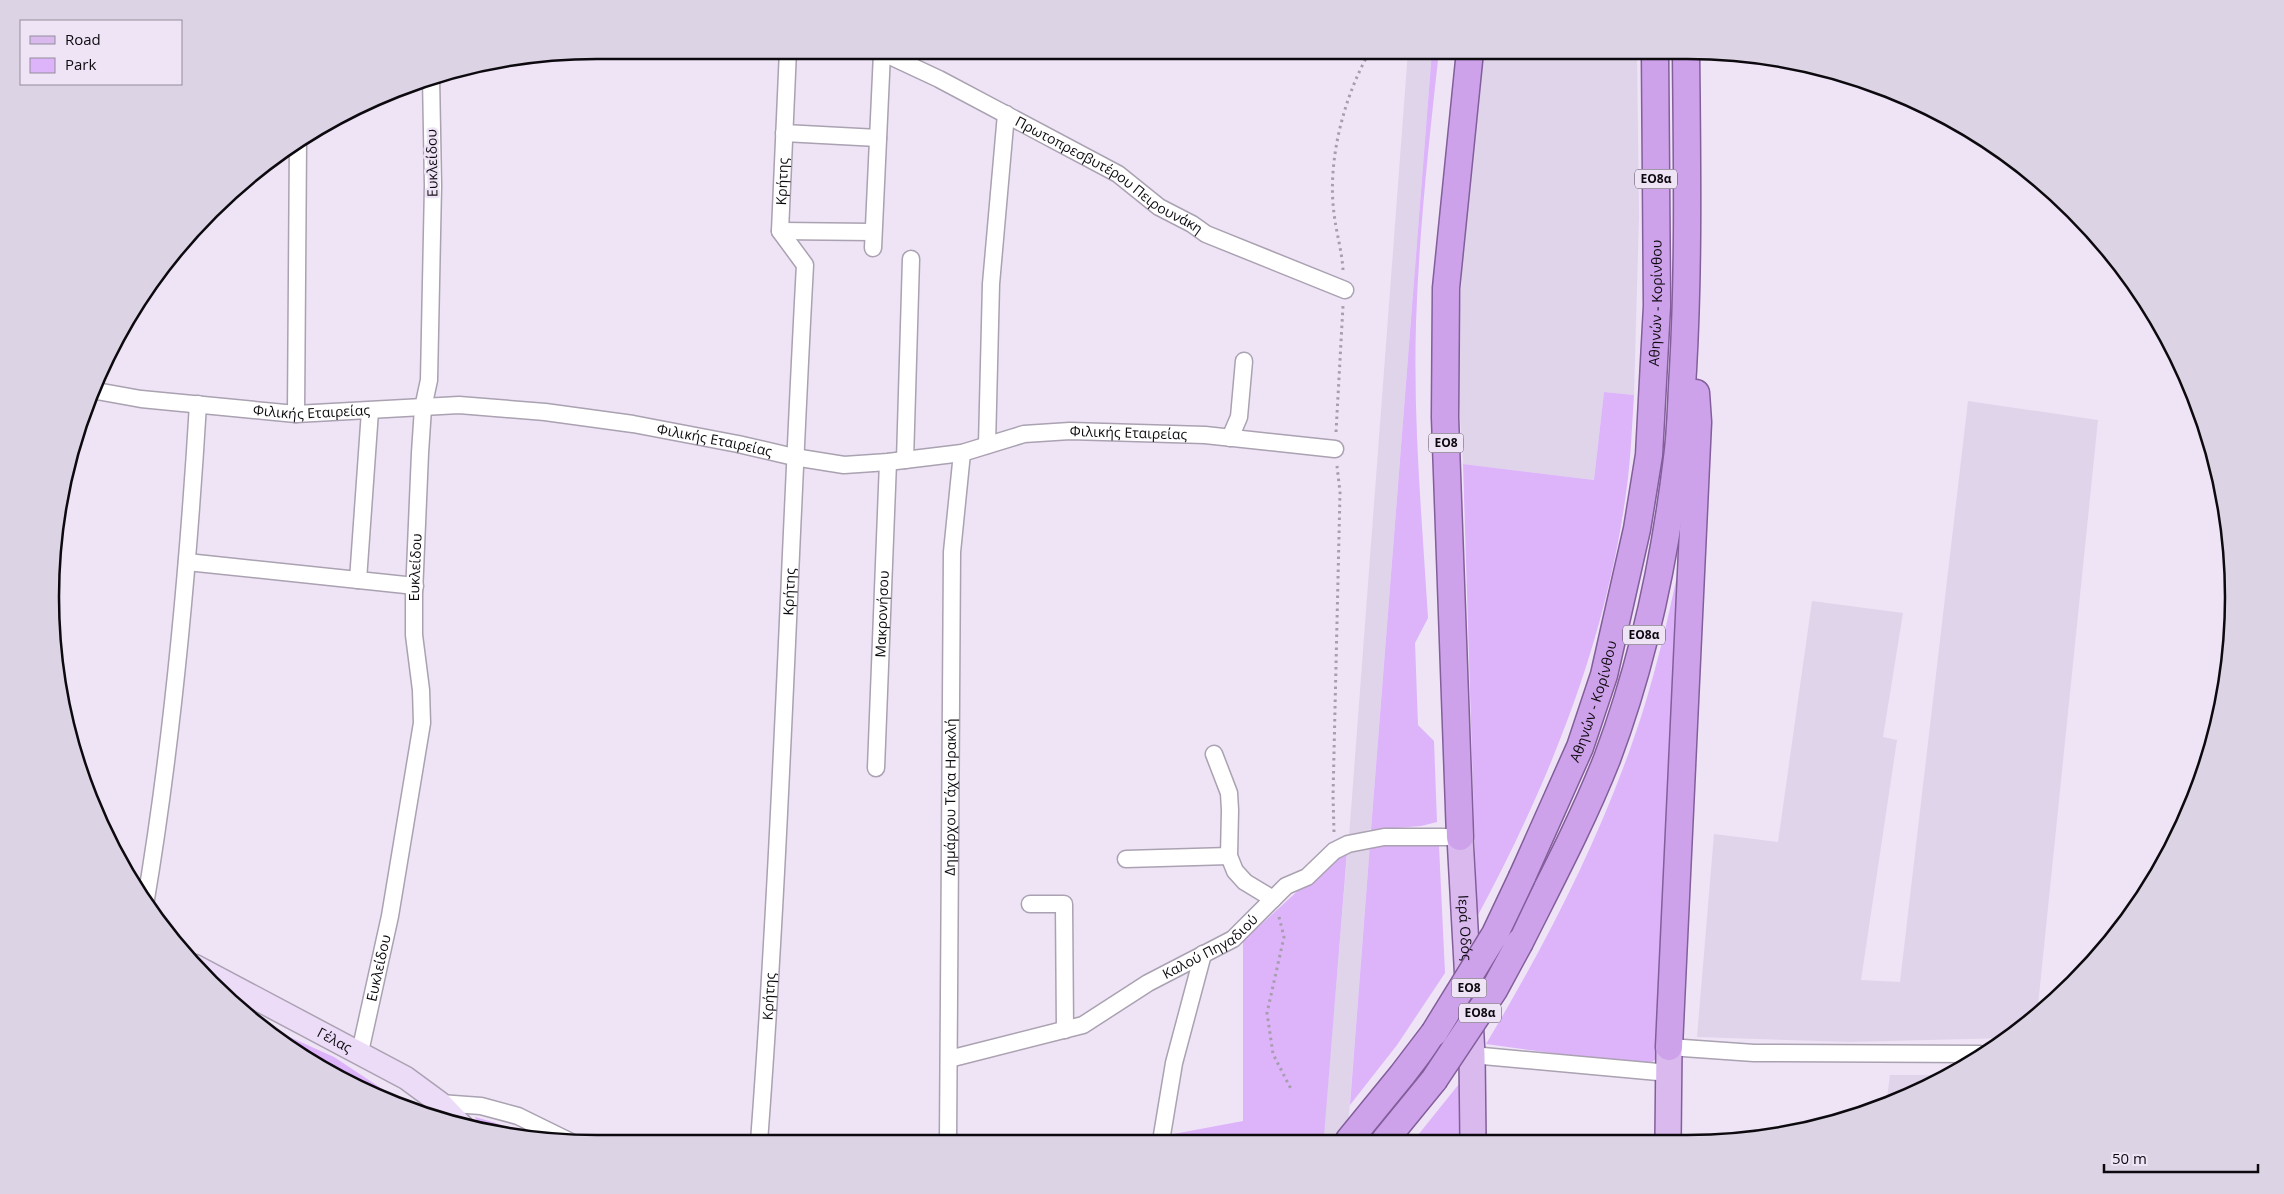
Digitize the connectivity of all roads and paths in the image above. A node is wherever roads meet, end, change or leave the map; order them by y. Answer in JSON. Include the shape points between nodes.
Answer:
{"nodes":[{"id":1,"x":788,"y":59,"type":"edge"},
{"id":2,"x":880,"y":59,"type":"edge"},
{"id":3,"x":896,"y":59,"type":"edge"},
{"id":4,"x":1469,"y":59,"type":"edge"},
{"id":5,"x":1655,"y":59,"type":"edge"},
{"id":6,"x":1686,"y":59,"type":"edge"},
{"id":7,"x":431,"y":85,"type":"edge"},
{"id":8,"x":1006,"y":114,"type":"junction"},
{"id":9,"x":784,"y":133,"type":"junction"},
{"id":10,"x":878,"y":138,"type":"junction"},
{"id":11,"x":298,"y":149,"type":"edge"},
{"id":12,"x":780,"y":231,"type":"junction"},
{"id":13,"x":911,"y":259,"type":"dead end"},
{"id":14,"x":1344,"y":290,"type":"dead end"},
{"id":15,"x":1686,"y":306,"type":"junction"},
{"id":16,"x":1244,"y":361,"type":"dead end"},
{"id":17,"x":100,"y":392,"type":"edge"},
{"id":18,"x":198,"y":404,"type":"junction"},
{"id":19,"x":423,"y":408,"type":"junction"},
{"id":20,"x":370,"y":411,"type":"junction"},
{"id":21,"x":296,"y":414,"type":"junction"},
{"id":22,"x":1230,"y":438,"type":"junction"},
{"id":23,"x":987,"y":445,"type":"junction"},
{"id":24,"x":1335,"y":449,"type":"dead end"},
{"id":25,"x":962,"y":453,"type":"junction"},
{"id":26,"x":794,"y":457,"type":"junction"},
{"id":27,"x":905,"y":460,"type":"junction"},
{"id":28,"x":888,"y":462,"type":"junction"},
{"id":29,"x":187,"y":562,"type":"junction"},
{"id":30,"x":358,"y":580,"type":"junction"},
{"id":31,"x":415,"y":586,"type":"junction"},
{"id":32,"x":1214,"y":754,"type":"dead end"},
{"id":33,"x":876,"y":768,"type":"dead end"},
{"id":34,"x":1460,"y":837,"type":"junction"},
{"id":35,"x":1228,"y":856,"type":"junction"},
{"id":36,"x":1126,"y":859,"type":"dead end"},
{"id":37,"x":147,"y":892,"type":"edge"},
{"id":38,"x":1273,"y":899,"type":"junction"},
{"id":39,"x":1030,"y":904,"type":"dead end"},
{"id":40,"x":1203,"y":954,"type":"junction"},
{"id":41,"x":214,"y":976,"type":"edge"},
{"id":42,"x":1065,"y":1030,"type":"junction"},
{"id":43,"x":1669,"y":1047,"type":"junction"},
{"id":44,"x":360,"y":1052,"type":"junction"},
{"id":45,"x":1971,"y":1054,"type":"edge"},
{"id":46,"x":1472,"y":1055,"type":"junction"},
{"id":47,"x":948,"y":1059,"type":"junction"},
{"id":48,"x":1669,"y":1073,"type":"junction"},
{"id":49,"x":1290,"y":1089,"type":"dead end"},
{"id":50,"x":440,"y":1103,"type":"junction"},
{"id":51,"x":452,"y":1115,"type":"edge"},
{"id":52,"x":553,"y":1133,"type":"edge"},
{"id":53,"x":759,"y":1135,"type":"edge"},
{"id":54,"x":948,"y":1135,"type":"edge"},
{"id":55,"x":1162,"y":1135,"type":"edge"},
{"id":56,"x":1353,"y":1135,"type":"edge"},
{"id":57,"x":1389,"y":1135,"type":"edge"},
{"id":58,"x":1474,"y":1135,"type":"edge"},
{"id":59,"x":1668,"y":1135,"type":"edge"}],
"edges":[{"from":1,"to":9,"type":"street","name":"Κρήτης"},
{"from":2,"to":10,"type":"street"},
{"from":3,"to":8,"type":"street","name":"Πρωτοπρεσβυτέρου Πειρουνάκη"},
{"from":4,"to":34,"type":"highway","number":"ΕΟ8","via":[[1446,288],[1445,417]]},
{"from":5,"to":56,"type":"highway","name":"Αθηνών - Κορίνθου","number":"ΕΟ8α","bridge":true,"via":[[1657,306],[1649,455],[1637,530],[1604,675],[1580,747],[1494,934],[1434,1033]]},
{"from":6,"to":15,"type":"highway","name":"Αθηνών - Κορίνθου"},
{"from":7,"to":19,"type":"street","name":"Ευκλείδου","via":[[433,186],[429,380]]},
{"from":8,"to":14,"type":"street","name":"Πρωτοπρεσβυτέρου Πειρουνάκη","via":[[1118,174],[1159,208],[1206,234]]},
{"from":8,"to":23,"type":"street","via":[[991,284]]},
{"from":9,"to":10,"type":"street"},
{"from":9,"to":12,"type":"street","name":"Κρήτης"},
{"from":10,"to":12,"type":"street","via":[[873,240]]},
{"from":11,"to":21,"type":"street"},
{"from":12,"to":26,"type":"street","name":"Κρήτης","via":[[805,265]]},
{"from":13,"to":27,"type":"street"},
{"from":15,"to":43,"type":"highway","via":[[1698,422]]},
{"from":15,"to":57,"type":"highway","name":"Αθηνών - Κορίνθου","number":"ΕΟ8α","bridge":true,"via":[[1678,456],[1659,566],[1632,682],[1607,758],[1494,990],[1434,1080]]},
{"from":16,"to":22,"type":"street","via":[[1239,417]]},
{"from":17,"to":18,"type":"street","name":"Φιλικής Εταιρείας"},
{"from":18,"to":21,"type":"street","name":"Φιλικής Εταιρείας"},
{"from":18,"to":29,"type":"street"},
{"from":19,"to":20,"type":"street","name":"Φιλικής Εταιρείας"},
{"from":19,"to":26,"type":"street","name":"Φιλικής Εταιρείας","via":[[459,405],[545,412],[633,424]]},
{"from":19,"to":31,"type":"street","name":"Ευκλείδου"},
{"from":20,"to":21,"type":"street","name":"Φιλικής Εταιρείας"},
{"from":20,"to":30,"type":"street"},
{"from":22,"to":23,"type":"street","name":"Φιλικής Εταιρείας","via":[[1070,431],[1024,434]]},
{"from":22,"to":24,"type":"street","name":"Φιλικής Εταιρείας"},
{"from":23,"to":25,"type":"street","name":"Φιλικής Εταιρείας"},
{"from":25,"to":27,"type":"street","name":"Φιλικής Εταιρείας"},
{"from":25,"to":47,"type":"street","name":"Δημάρχου Τάχα Ηρακλή","via":[[952,552]]},
{"from":26,"to":28,"type":"street","name":"Φιλικής Εταιρείας","via":[[844,464]]},
{"from":26,"to":53,"type":"street","name":"Κρήτης","via":[[776,866]]},
{"from":27,"to":28,"type":"street","name":"Φιλικής Εταιρείας"},
{"from":28,"to":33,"type":"street","name":"Μακρονήσου"},
{"from":29,"to":30,"type":"street"},
{"from":29,"to":37,"type":"street"},
{"from":30,"to":31,"type":"street"},
{"from":31,"to":44,"type":"street","name":"Ευκλείδου","via":[[414,636],[422,723],[390,916]]},
{"from":32,"to":35,"type":"street","via":[[1229,793]]},
{"from":34,"to":38,"type":"street","name":"Καλού Πηγαδιού","via":[[1384,837],[1348,844],[1334,851],[1307,876],[1286,886]]},
{"from":34,"to":46,"type":"main road","name":"Ιερά Οδός","number":"ΕΟ8"},
{"from":35,"to":36,"type":"street"},
{"from":35,"to":38,"type":"street","via":[[1244,882]]},
{"from":38,"to":40,"type":"street","name":"Καλού Πηγαδιού","via":[[1233,939]]},
{"from":38,"to":49,"type":"path","via":[[1284,937],[1268,1013],[1273,1054]]},
{"from":39,"to":42,"type":"street","via":[[1064,904]]},
{"from":40,"to":42,"type":"street","name":"Καλού Πηγαδιού","via":[[1148,983],[1083,1025]]},
{"from":40,"to":55,"type":"street","via":[[1174,1063]]},
{"from":41,"to":44,"type":"main road","name":"Γέλας"},
{"from":42,"to":47,"type":"street","name":"Καλού Πηγαδιού"},
{"from":43,"to":45,"type":"street","via":[[1754,1053]]},
{"from":43,"to":48,"type":"main road"},
{"from":44,"to":50,"type":"main road","name":"Γέλας","via":[[406,1078]]},
{"from":46,"to":48,"type":"street"},
{"from":46,"to":58,"type":"main road","name":"Ιερά Οδός","number":"ΕΟ8"},
{"from":47,"to":54,"type":"street","name":"Δημάρχου Τάχα Ηρακλή"},
{"from":48,"to":59,"type":"main road"},
{"from":50,"to":51,"type":"main road","name":"Γέλας"},
{"from":50,"to":52,"type":"street","via":[[481,1106],[518,1116]]}]}
